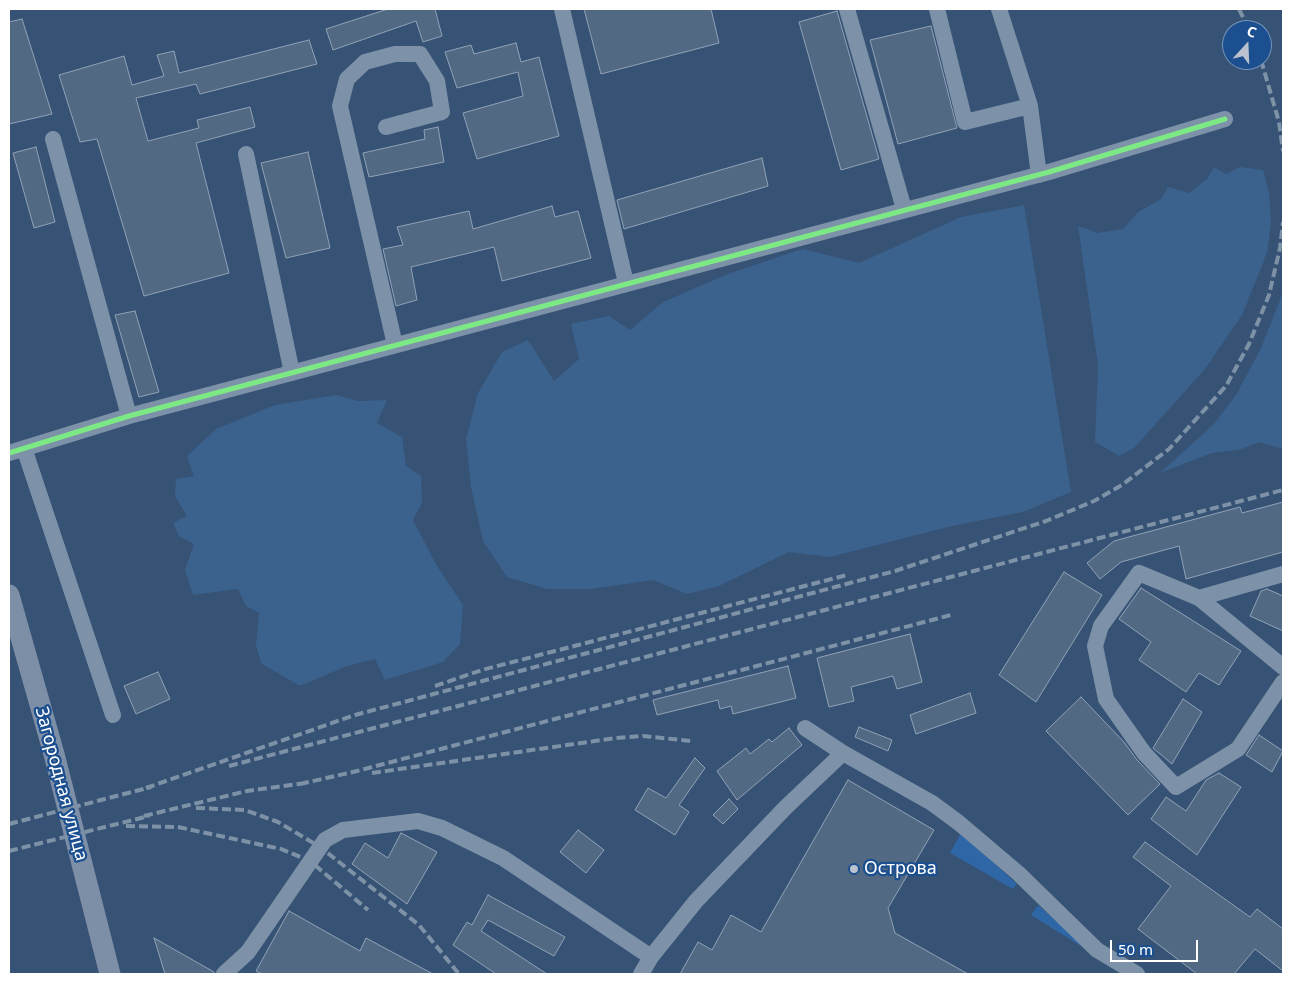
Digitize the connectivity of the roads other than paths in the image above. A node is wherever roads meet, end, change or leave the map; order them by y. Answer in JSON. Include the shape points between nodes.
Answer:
{"nodes":[{"id":1,"x":562,"y":9,"type":"edge"},
{"id":2,"x":847,"y":9,"type":"edge"},
{"id":3,"x":937,"y":9,"type":"edge"},
{"id":4,"x":999,"y":9,"type":"edge"},
{"id":5,"x":1030,"y":106,"type":"junction"},
{"id":6,"x":1225,"y":120,"type":"dead end"},
{"id":7,"x":386,"y":127,"type":"dead end"},
{"id":8,"x":52,"y":139,"type":"dead end"},
{"id":9,"x":246,"y":154,"type":"dead end"},
{"id":10,"x":1038,"y":175,"type":"junction"},
{"id":11,"x":904,"y":209,"type":"junction"},
{"id":12,"x":626,"y":284,"type":"junction"},
{"id":13,"x":395,"y":345,"type":"junction"},
{"id":14,"x":292,"y":373,"type":"junction"},
{"id":15,"x":130,"y":416,"type":"junction"},
{"id":16,"x":17,"y":451,"type":"edge"},
{"id":17,"x":1283,"y":574,"type":"edge"},
{"id":18,"x":9,"y":595,"type":"edge"},
{"id":19,"x":1199,"y":598,"type":"junction"},
{"id":20,"x":1283,"y":667,"type":"edge"},
{"id":21,"x":1283,"y":682,"type":"edge"},
{"id":22,"x":113,"y":715,"type":"dead end"},
{"id":23,"x":805,"y":728,"type":"dead end"},
{"id":24,"x":843,"y":752,"type":"junction"},
{"id":25,"x":651,"y":957,"type":"junction"},
{"id":26,"x":110,"y":974,"type":"edge"},
{"id":27,"x":224,"y":974,"type":"edge"},
{"id":28,"x":640,"y":974,"type":"edge"},
{"id":29,"x":1136,"y":974,"type":"edge"}],
"edges":[{"from":1,"to":12,"type":"street"},
{"from":2,"to":11,"type":"street"},
{"from":3,"to":5,"type":"street","via":[[965,122]]},
{"from":4,"to":5,"type":"street"},
{"from":5,"to":10,"type":"street"},
{"from":6,"to":10,"type":"street"},
{"from":7,"to":13,"type":"street","via":[[442,112],[437,81],[420,54],[395,54],[365,62],[347,79],[340,106]]},
{"from":8,"to":15,"type":"street"},
{"from":9,"to":14,"type":"street"},
{"from":10,"to":11,"type":"street"},
{"from":11,"to":12,"type":"street"},
{"from":12,"to":13,"type":"street"},
{"from":13,"to":14,"type":"street"},
{"from":14,"to":15,"type":"street"},
{"from":15,"to":16,"type":"street"},
{"from":16,"to":22,"type":"street"},
{"from":17,"to":19,"type":"street"},
{"from":18,"to":26,"type":"main road","name":"Загородная улица","via":[[54,754]]},
{"from":19,"to":20,"type":"street"},
{"from":19,"to":21,"type":"street","via":[[1139,573],[1101,626],[1095,646],[1106,699],[1144,753],[1176,787],[1238,749]]},
{"from":23,"to":24,"type":"street"},
{"from":24,"to":25,"type":"street","via":[[696,901]]},
{"from":24,"to":29,"type":"street","via":[[932,803],[959,823],[1018,873],[1097,950]]},
{"from":25,"to":27,"type":"street","via":[[503,858],[442,828],[418,821],[343,830],[325,840],[248,952]]},
{"from":25,"to":28,"type":"street"}]}
